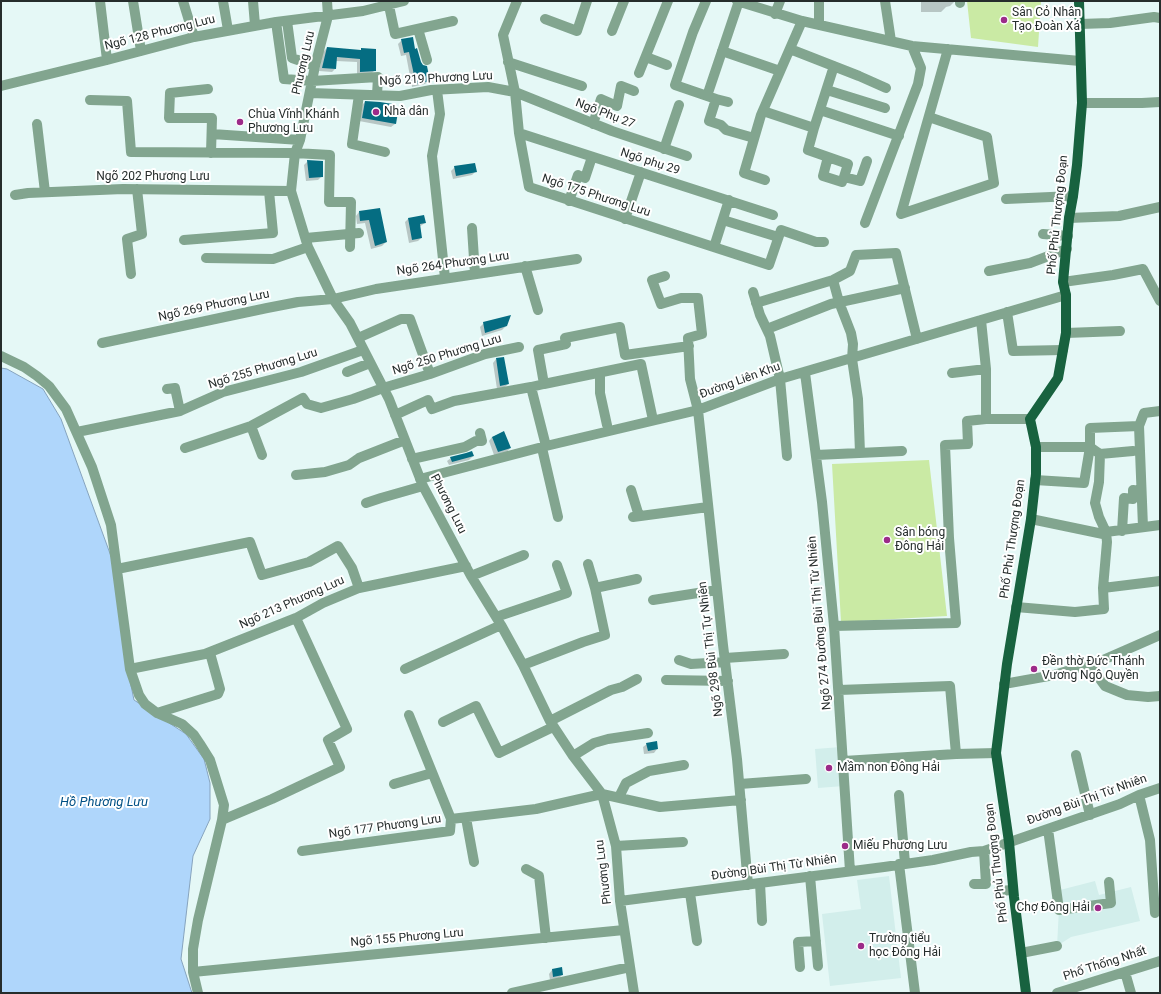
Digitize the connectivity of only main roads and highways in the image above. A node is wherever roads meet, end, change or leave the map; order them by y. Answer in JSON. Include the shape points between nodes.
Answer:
{"nodes":[{"id":1,"x":1079,"y":1,"type":"edge"},
{"id":2,"x":1026,"y":993,"type":"edge"}],
"edges":[{"from":1,"to":2,"type":"main road","name":"Phố Phủ Thượng Đoạn","via":[[1082,103],[1063,282],[1066,295],[1066,333],[1058,378],[1030,419],[1036,447],[1032,519],[1004,684],[996,754]]}]}
